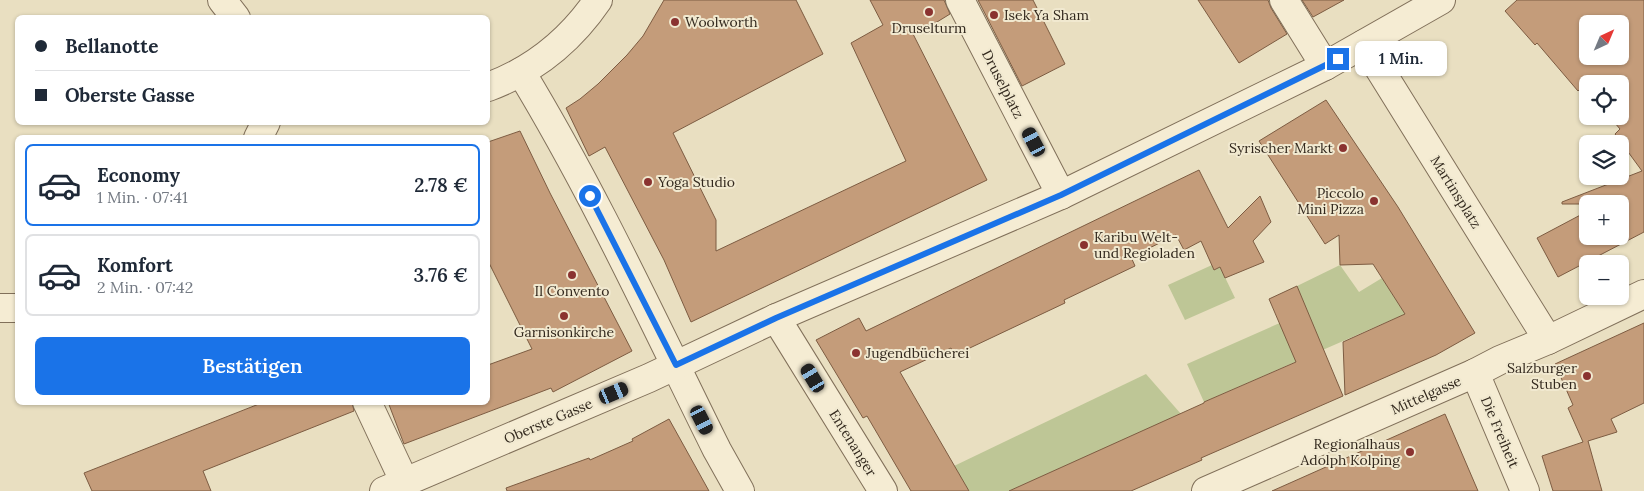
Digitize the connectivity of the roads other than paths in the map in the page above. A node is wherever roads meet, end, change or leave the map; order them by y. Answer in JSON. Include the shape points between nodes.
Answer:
{"nodes":[{"id":1,"x":222,"y":0,"type":"edge"},
{"id":2,"x":598,"y":0,"type":"edge"},
{"id":3,"x":960,"y":0,"type":"edge"},
{"id":4,"x":1284,"y":0,"type":"edge"},
{"id":5,"x":1441,"y":0,"type":"edge"},
{"id":6,"x":234,"y":15,"type":"edge"},
{"id":7,"x":1364,"y":44,"type":"junction"},
{"id":8,"x":1325,"y":66,"type":"junction"},
{"id":9,"x":521,"y":72,"type":"junction"},
{"id":10,"x":490,"y":87,"type":"edge"},
{"id":11,"x":1061,"y":195,"type":"junction"},
{"id":12,"x":1644,"y":294,"type":"edge"},
{"id":13,"x":0,"y":308,"type":"edge"},
{"id":14,"x":15,"y":308,"type":"edge"},
{"id":15,"x":776,"y":318,"type":"junction"},
{"id":16,"x":1548,"y":340,"type":"junction"},
{"id":17,"x":676,"y":365,"type":"junction"},
{"id":18,"x":1475,"y":373,"type":"junction"},
{"id":19,"x":368,"y":405,"type":"edge"},
{"id":20,"x":395,"y":487,"type":"edge"},
{"id":21,"x":740,"y":491,"type":"edge"},
{"id":22,"x":883,"y":491,"type":"edge"},
{"id":23,"x":1206,"y":491,"type":"edge"},
{"id":24,"x":1524,"y":491,"type":"edge"}],
"edges":[{"from":1,"to":6,"type":"street"},
{"from":2,"to":9,"type":"street","via":[[563,42]]},
{"from":3,"to":11,"type":"street","name":"Druselplatz"},
{"from":4,"to":8,"type":"street"},
{"from":5,"to":7,"type":"street","name":"Oberste Gasse"},
{"from":7,"to":8,"type":"street","name":"Oberste Gasse"},
{"from":7,"to":16,"type":"street","name":"Martinsplatz"},
{"from":8,"to":11,"type":"street","name":"Oberste Gasse"},
{"from":9,"to":10,"type":"street"},
{"from":9,"to":17,"type":"street","via":[[581,178]]},
{"from":11,"to":15,"type":"street","name":"Oberste Gasse"},
{"from":12,"to":16,"type":"street","name":"Mittelgasse"},
{"from":13,"to":14,"type":"street"},
{"from":15,"to":17,"type":"street","name":"Oberste Gasse"},
{"from":15,"to":22,"type":"street","name":"Entenanger"},
{"from":16,"to":18,"type":"street","name":"Mittelgasse"},
{"from":17,"to":20,"type":"street","name":"Oberste Gasse"},
{"from":17,"to":21,"type":"street"},
{"from":18,"to":23,"type":"street","name":"Mittelgasse"},
{"from":18,"to":24,"type":"street","name":"Die Freiheit"},
{"from":19,"to":20,"type":"street"}]}
